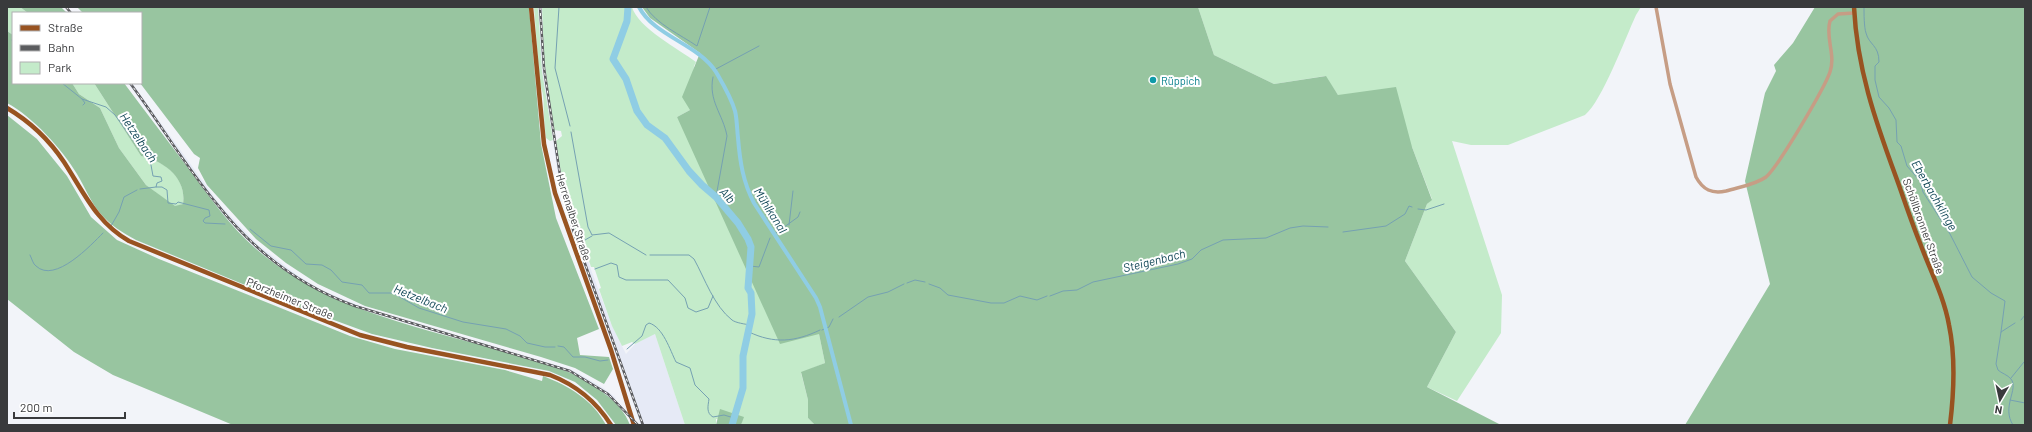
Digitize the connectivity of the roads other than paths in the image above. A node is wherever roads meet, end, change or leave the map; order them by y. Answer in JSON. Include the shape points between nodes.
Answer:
{"nodes":[{"id":1,"x":531,"y":7,"type":"edge"},
{"id":2,"x":1656,"y":7,"type":"edge"},
{"id":3,"x":1854,"y":7,"type":"edge"},
{"id":4,"x":1854,"y":13,"type":"junction"},
{"id":5,"x":7,"y":108,"type":"edge"},
{"id":6,"x":611,"y":425,"type":"edge"},
{"id":7,"x":634,"y":425,"type":"edge"},
{"id":8,"x":1950,"y":425,"type":"edge"}],
"edges":[{"from":1,"to":7,"type":"main road","name":"Herrenalber Straße","via":[[544,144],[555,193],[611,350]]},
{"from":2,"to":4,"type":"street","via":[[1670,84],[1696,178],[1703,188],[1717,193],[1760,182],[1774,169],[1830,73],[1833,52],[1829,34],[1830,21],[1838,14]]},
{"from":3,"to":4,"type":"main road","name":"Schöllbronner Straße"},
{"from":4,"to":8,"type":"main road","name":"Schöllbronner Straße","via":[[1858,52],[1871,110],[1946,309],[1953,363]]},
{"from":5,"to":6,"type":"main road","name":"Pforzheimer Straße","via":[[47,140],[99,218],[129,242],[360,335],[550,375],[583,393],[598,407]]}]}
